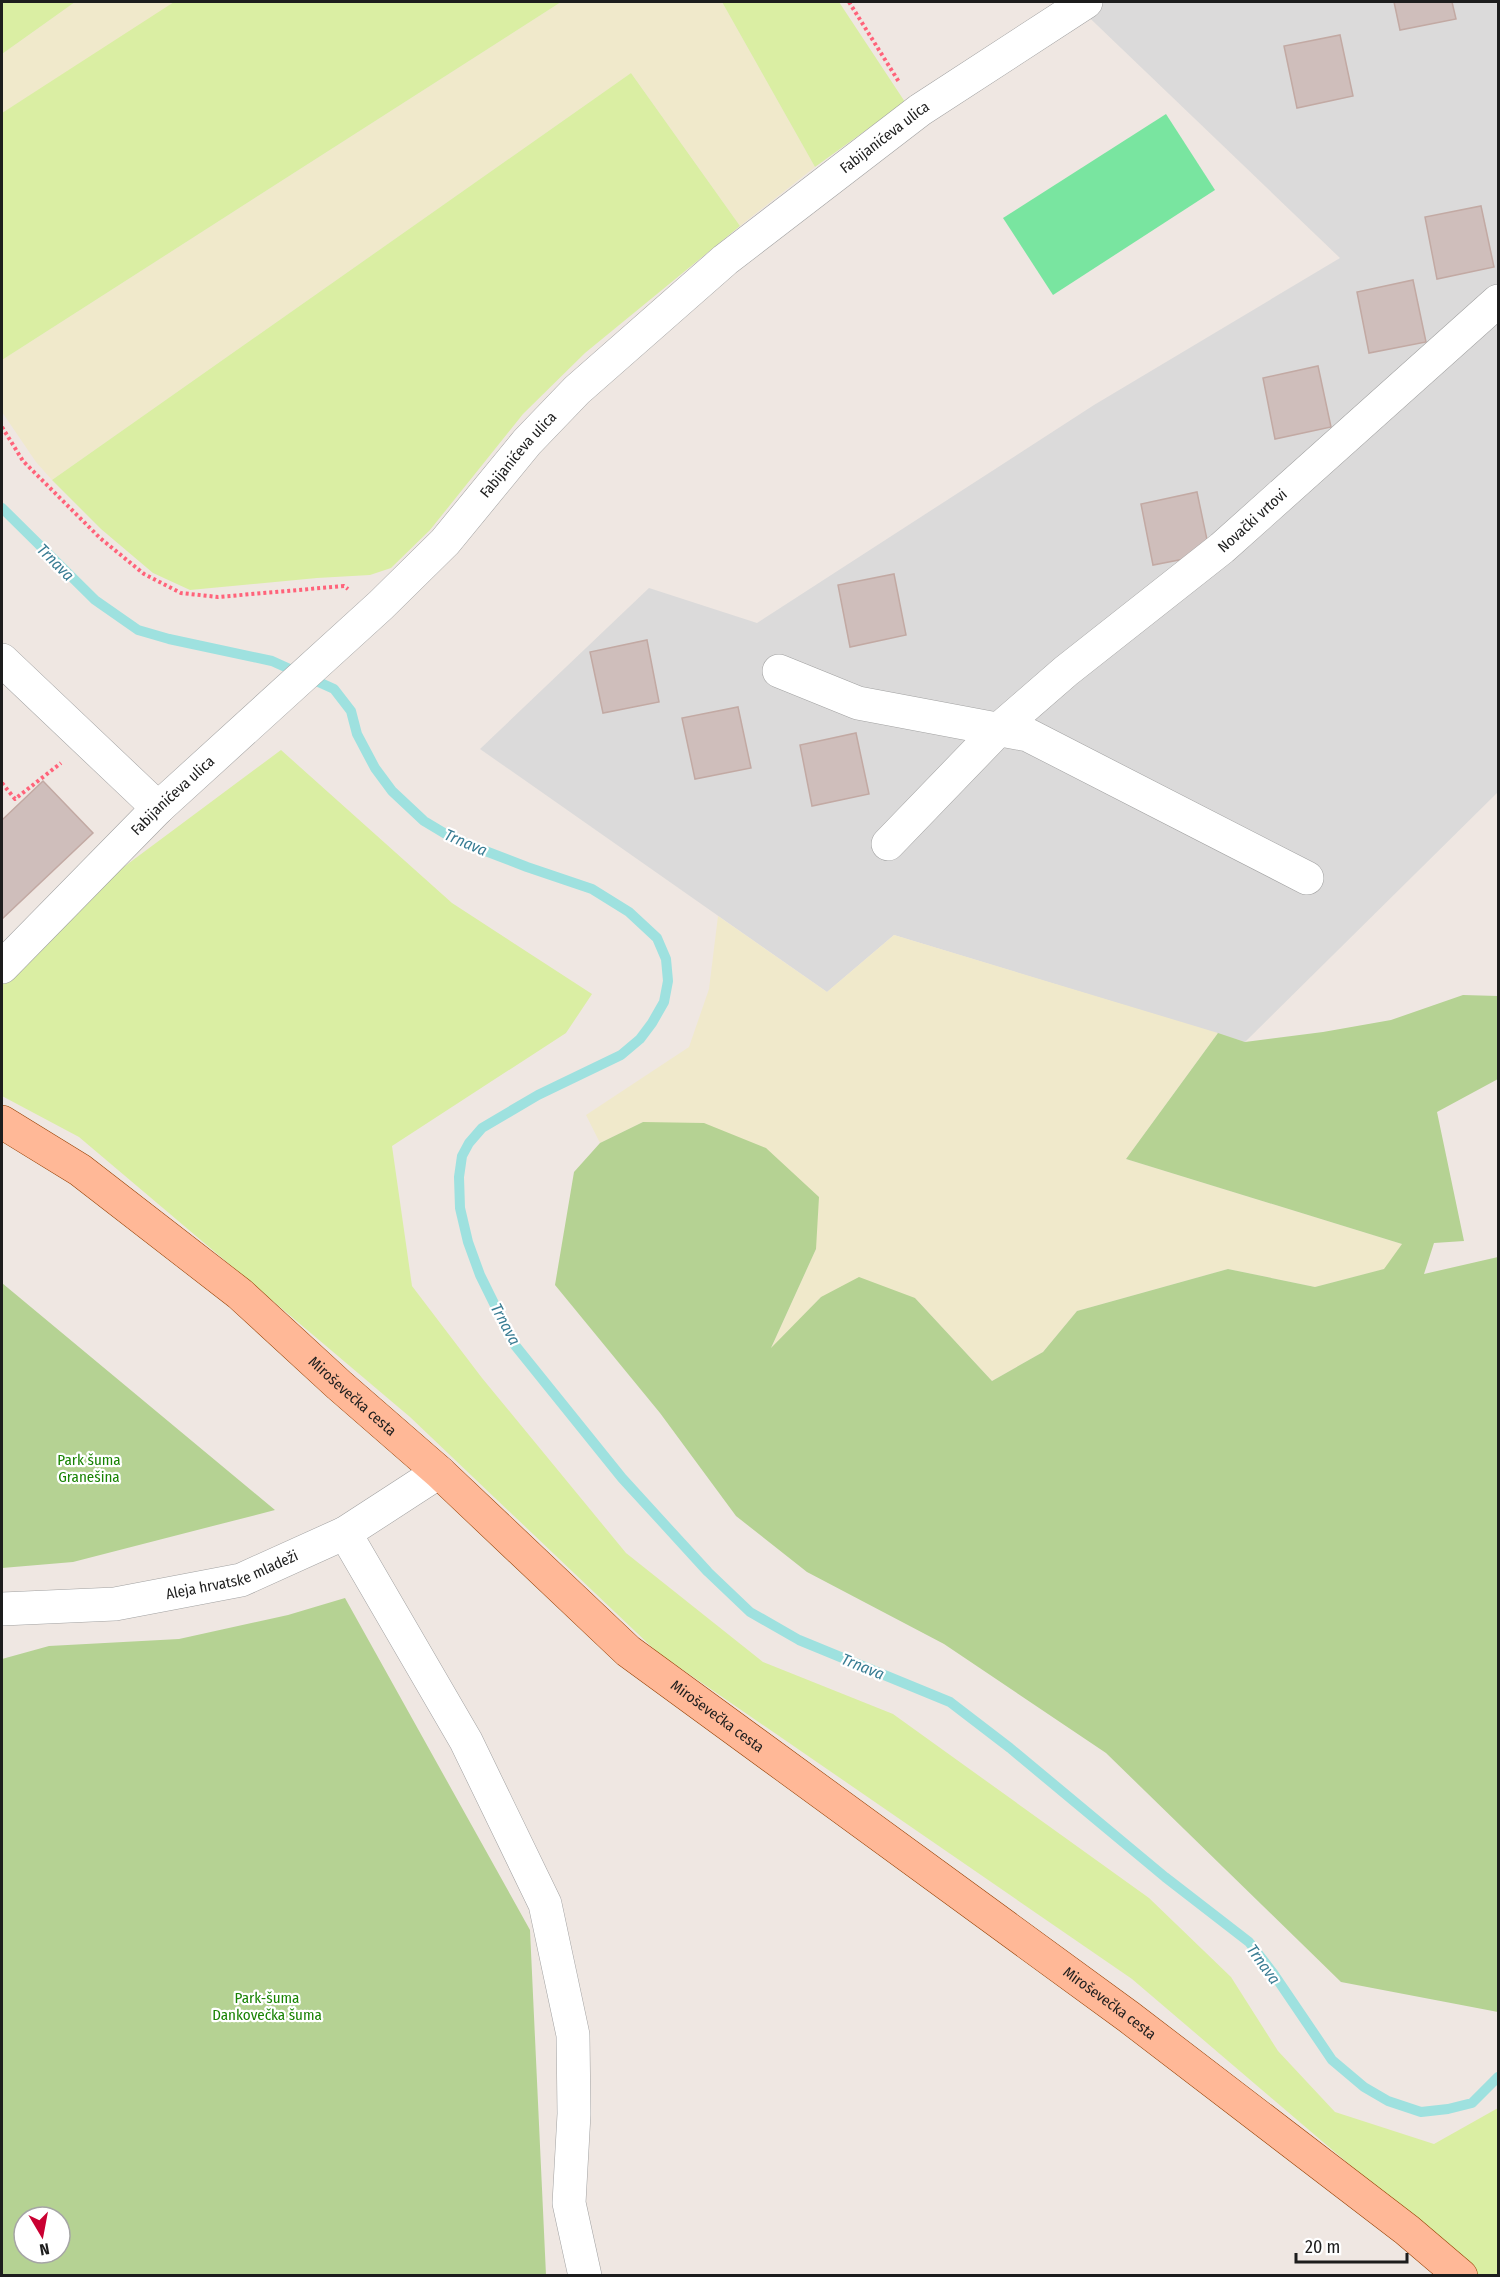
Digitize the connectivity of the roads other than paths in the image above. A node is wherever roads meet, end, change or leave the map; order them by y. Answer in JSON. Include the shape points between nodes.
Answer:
{"nodes":[{"id":1,"x":1086,"y":2,"type":"edge"},
{"id":2,"x":1498,"y":301,"type":"edge"},
{"id":3,"x":2,"y":660,"type":"edge"},
{"id":4,"x":779,"y":671,"type":"dead end"},
{"id":5,"x":998,"y":730,"type":"junction"},
{"id":6,"x":158,"y":808,"type":"junction"},
{"id":7,"x":888,"y":844,"type":"dead end"},
{"id":8,"x":1306,"y":878,"type":"dead end"},
{"id":9,"x":2,"y":967,"type":"edge"},
{"id":10,"x":2,"y":1122,"type":"edge"},
{"id":11,"x":439,"y":1472,"type":"junction"},
{"id":12,"x":345,"y":1533,"type":"junction"},
{"id":13,"x":2,"y":1609,"type":"edge"},
{"id":14,"x":585,"y":2276,"type":"edge"},
{"id":15,"x":1461,"y":2276,"type":"edge"}],
"edges":[{"from":1,"to":6,"type":"street","name":"Fabijanićeva ulica","via":[[920,110],[725,260],[577,390],[527,442],[445,542]]},
{"from":2,"to":5,"type":"street","name":"Novački vrtovi","via":[[1222,548]]},
{"from":3,"to":6,"type":"street"},
{"from":4,"to":5,"type":"street","via":[[858,703]]},
{"from":5,"to":7,"type":"street","name":"Novački vrtovi"},
{"from":5,"to":8,"type":"street","via":[[1028,735]]},
{"from":6,"to":9,"type":"street","name":"Fabijanićeva ulica"},
{"from":10,"to":11,"type":"main road","name":"Miroševečka cesta","via":[[81,1170],[240,1294]]},
{"from":11,"to":12,"type":"street","name":"Aleja hrvatske mladeži"},
{"from":11,"to":15,"type":"main road","name":"Miroševečka cesta","via":[[628,1651],[1129,2017],[1407,2230]]},
{"from":12,"to":13,"type":"street","name":"Aleja hrvatske mladeži","via":[[241,1580],[115,1604]]},
{"from":12,"to":14,"type":"street","via":[[466,1741],[545,1904],[573,2034],[569,2203]]}]}
